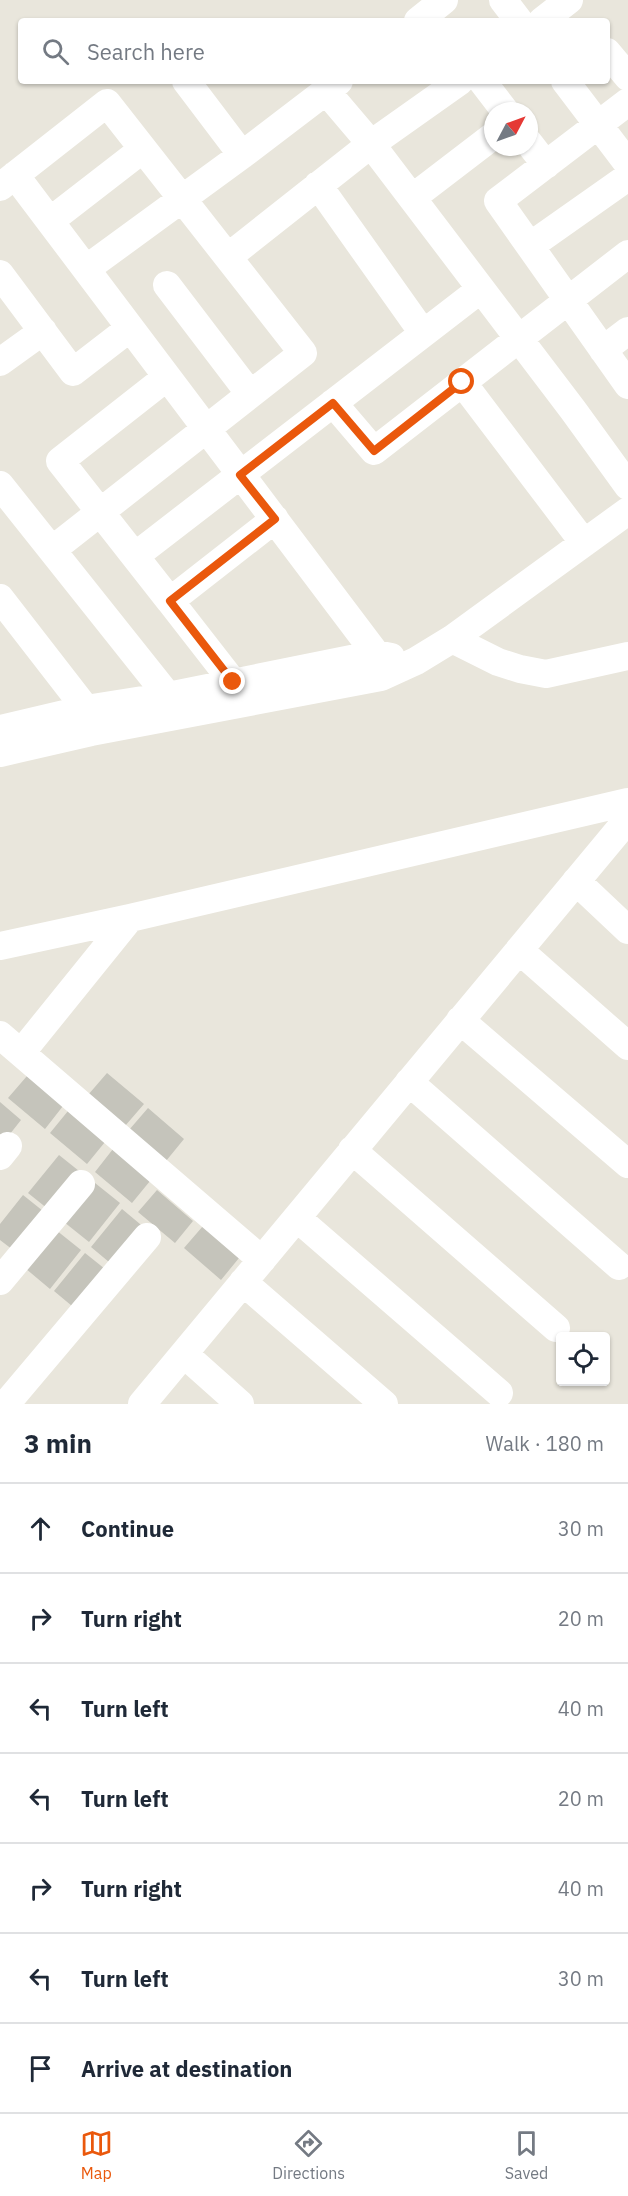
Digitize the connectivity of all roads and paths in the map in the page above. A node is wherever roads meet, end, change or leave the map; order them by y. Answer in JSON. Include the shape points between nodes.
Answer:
{"nodes":[{"id":1,"x":503,"y":0,"type":"edge"},
{"id":2,"x":569,"y":0,"type":"edge"},
{"id":3,"x":517,"y":18,"type":"edge"},
{"id":4,"x":546,"y":18,"type":"edge"},
{"id":5,"x":610,"y":56,"type":"edge"},
{"id":6,"x":628,"y":77,"type":"edge"},
{"id":7,"x":188,"y":84,"type":"edge"},
{"id":8,"x":456,"y":84,"type":"edge"},
{"id":9,"x":484,"y":84,"type":"edge"},
{"id":10,"x":567,"y":84,"type":"edge"},
{"id":11,"x":333,"y":86,"type":"edge"},
{"id":12,"x":498,"y":102,"type":"edge"},
{"id":13,"x":628,"y":102,"type":"edge"},
{"id":14,"x":598,"y":124,"type":"junction"},
{"id":15,"x":484,"y":143,"type":"edge"},
{"id":16,"x":371,"y":144,"type":"junction"},
{"id":17,"x":143,"y":149,"type":"junction"},
{"id":18,"x":538,"y":154,"type":"edge"},
{"id":19,"x":242,"y":156,"type":"junction"},
{"id":20,"x":535,"y":156,"type":"edge"},
{"id":21,"x":628,"y":164,"type":"edge"},
{"id":22,"x":628,"y":177,"type":"edge"},
{"id":23,"x":7,"y":181,"type":"edge"},
{"id":24,"x":318,"y":185,"type":"junction"},
{"id":25,"x":412,"y":198,"type":"junction"},
{"id":26,"x":183,"y":199,"type":"junction"},
{"id":27,"x":50,"y":221,"type":"junction"},
{"id":28,"x":530,"y":246,"type":"junction"},
{"id":29,"x":628,"y":254,"type":"edge"},
{"id":30,"x":228,"y":257,"type":"junction"},
{"id":31,"x":86,"y":269,"type":"junction"},
{"id":32,"x":0,"y":276,"type":"edge"},
{"id":33,"x":167,"y":285,"type":"dead end"},
{"id":34,"x":481,"y":288,"type":"junction"},
{"id":35,"x":568,"y":300,"type":"junction"},
{"id":36,"x":130,"y":328,"type":"junction"},
{"id":37,"x":43,"y":331,"type":"junction"},
{"id":38,"x":628,"y":331,"type":"edge"},
{"id":39,"x":423,"y":333,"type":"junction"},
{"id":40,"x":519,"y":338,"type":"junction"},
{"id":41,"x":603,"y":350,"type":"junction"},
{"id":42,"x":0,"y":362,"type":"edge"},
{"id":43,"x":167,"y":377,"type":"junction"},
{"id":44,"x":462,"y":382,"type":"junction"},
{"id":45,"x":628,"y":385,"type":"edge"},
{"id":46,"x":250,"y":394,"type":"junction"},
{"id":47,"x":333,"y":403,"type":"junction"},
{"id":48,"x":206,"y":429,"type":"junction"},
{"id":49,"x":240,"y":475,"type":"junction"},
{"id":50,"x":0,"y":485,"type":"edge"},
{"id":51,"x":628,"y":486,"type":"edge"},
{"id":52,"x":628,"y":511,"type":"edge"},
{"id":53,"x":100,"y":512,"type":"junction"},
{"id":54,"x":275,"y":519,"type":"junction"},
{"id":55,"x":584,"y":543,"type":"junction"},
{"id":56,"x":52,"y":550,"type":"junction"},
{"id":57,"x":135,"y":556,"type":"junction"},
{"id":58,"x":0,"y":598,"type":"edge"},
{"id":59,"x":170,"y":601,"type":"junction"},
{"id":60,"x":452,"y":639,"type":"junction"},
{"id":61,"x":376,"y":654,"type":"junction"},
{"id":62,"x":628,"y":656,"type":"edge"},
{"id":63,"x":416,"y":661,"type":"junction"},
{"id":64,"x":233,"y":682,"type":"junction"},
{"id":65,"x":168,"y":696,"type":"junction"},
{"id":66,"x":86,"y":709,"type":"junction"},
{"id":67,"x":0,"y":729,"type":"edge"},
{"id":68,"x":0,"y":753,"type":"edge"},
{"id":69,"x":628,"y":802,"type":"edge"},
{"id":70,"x":628,"y":819,"type":"edge"},
{"id":71,"x":576,"y":881,"type":"junction"},
{"id":72,"x":130,"y":918,"type":"junction"},
{"id":73,"x":628,"y":930,"type":"edge"},
{"id":74,"x":0,"y":946,"type":"edge"},
{"id":75,"x":519,"y":950,"type":"junction"},
{"id":76,"x":460,"y":1020,"type":"junction"},
{"id":77,"x":0,"y":1035,"type":"edge"},
{"id":78,"x":628,"y":1046,"type":"edge"},
{"id":79,"x":21,"y":1053,"type":"junction"},
{"id":80,"x":409,"y":1082,"type":"junction"},
{"id":81,"x":352,"y":1150,"type":"junction"},
{"id":82,"x":628,"y":1164,"type":"edge"},
{"id":83,"x":81,"y":1184,"type":"dead end"},
{"id":84,"x":297,"y":1218,"type":"junction"},
{"id":85,"x":147,"y":1237,"type":"dead end"},
{"id":86,"x":262,"y":1260,"type":"junction"},
{"id":87,"x":619,"y":1266,"type":"dead end"},
{"id":88,"x":0,"y":1281,"type":"edge"},
{"id":89,"x":243,"y":1282,"type":"junction"},
{"id":90,"x":556,"y":1328,"type":"dead end"},
{"id":91,"x":184,"y":1354,"type":"junction"},
{"id":92,"x":499,"y":1393,"type":"dead end"},
{"id":93,"x":6,"y":1404,"type":"edge"},
{"id":94,"x":142,"y":1404,"type":"edge"},
{"id":95,"x":240,"y":1404,"type":"edge"},
{"id":96,"x":384,"y":1404,"type":"edge"}],
"edges":[{"from":1,"to":3,"type":"street"},
{"from":2,"to":4,"type":"street"},
{"from":5,"to":6,"type":"street"},
{"from":7,"to":19,"type":"street"},
{"from":8,"to":16,"type":"street"},
{"from":9,"to":12,"type":"street"},
{"from":10,"to":14,"type":"street"},
{"from":11,"to":16,"type":"street"},
{"from":11,"to":19,"type":"street"},
{"from":13,"to":14,"type":"street"},
{"from":14,"to":18,"type":"street"},
{"from":14,"to":21,"type":"street"},
{"from":15,"to":25,"type":"street"},
{"from":16,"to":24,"type":"street"},
{"from":16,"to":25,"type":"street"},
{"from":17,"to":23,"type":"street","via":[[107,103]]},
{"from":17,"to":26,"type":"street"},
{"from":17,"to":27,"type":"street"},
{"from":19,"to":26,"type":"street"},
{"from":20,"to":28,"type":"street","via":[[498,201]]},
{"from":22,"to":28,"type":"street"},
{"from":23,"to":27,"type":"street"},
{"from":24,"to":30,"type":"street"},
{"from":24,"to":39,"type":"street"},
{"from":25,"to":34,"type":"street"},
{"from":26,"to":30,"type":"street"},
{"from":26,"to":31,"type":"street"},
{"from":27,"to":31,"type":"street"},
{"from":28,"to":35,"type":"street"},
{"from":29,"to":35,"type":"street"},
{"from":30,"to":46,"type":"street","via":[[303,353]]},
{"from":31,"to":36,"type":"street"},
{"from":32,"to":37,"type":"street"},
{"from":33,"to":46,"type":"street"},
{"from":34,"to":39,"type":"street"},
{"from":34,"to":40,"type":"street"},
{"from":35,"to":40,"type":"street"},
{"from":35,"to":41,"type":"street"},
{"from":36,"to":37,"type":"street","via":[[73,372]]},
{"from":36,"to":43,"type":"street"},
{"from":37,"to":42,"type":"street"},
{"from":38,"to":41,"type":"street"},
{"from":39,"to":47,"type":"street"},
{"from":40,"to":44,"type":"street"},
{"from":40,"to":51,"type":"street"},
{"from":41,"to":45,"type":"street"},
{"from":43,"to":48,"type":"street"},
{"from":43,"to":53,"type":"street","via":[[60,461]]},
{"from":44,"to":47,"type":"street","via":[[374,451]]},
{"from":44,"to":55,"type":"street"},
{"from":46,"to":48,"type":"street"},
{"from":47,"to":49,"type":"street"},
{"from":48,"to":49,"type":"street"},
{"from":48,"to":53,"type":"street"},
{"from":49,"to":54,"type":"street"},
{"from":49,"to":57,"type":"street"},
{"from":50,"to":56,"type":"street"},
{"from":52,"to":55,"type":"street"},
{"from":53,"to":56,"type":"street"},
{"from":53,"to":57,"type":"street"},
{"from":54,"to":59,"type":"street"},
{"from":54,"to":61,"type":"street"},
{"from":55,"to":60,"type":"street"},
{"from":56,"to":65,"type":"street"},
{"from":57,"to":59,"type":"street"},
{"from":58,"to":66,"type":"street"},
{"from":59,"to":64,"type":"street"},
{"from":60,"to":62,"type":"street","via":[[498,662],[546,674]]},
{"from":60,"to":63,"type":"street"},
{"from":61,"to":63,"type":"street"},
{"from":61,"to":64,"type":"street"},
{"from":63,"to":68,"type":"street","via":[[381,677]]},
{"from":64,"to":65,"type":"street"},
{"from":65,"to":66,"type":"street"},
{"from":66,"to":67,"type":"street"},
{"from":69,"to":72,"type":"street"},
{"from":70,"to":71,"type":"street"},
{"from":71,"to":73,"type":"street"},
{"from":71,"to":75,"type":"street"},
{"from":72,"to":74,"type":"street"},
{"from":72,"to":79,"type":"street"},
{"from":75,"to":76,"type":"street"},
{"from":75,"to":78,"type":"street"},
{"from":76,"to":80,"type":"street"},
{"from":76,"to":82,"type":"street"},
{"from":77,"to":79,"type":"street"},
{"from":79,"to":86,"type":"street"},
{"from":80,"to":81,"type":"street"},
{"from":80,"to":87,"type":"street"},
{"from":81,"to":84,"type":"street"},
{"from":81,"to":90,"type":"street"},
{"from":83,"to":88,"type":"street"},
{"from":84,"to":86,"type":"street"},
{"from":84,"to":92,"type":"street"},
{"from":85,"to":93,"type":"street"},
{"from":86,"to":89,"type":"street"},
{"from":89,"to":91,"type":"street"},
{"from":89,"to":96,"type":"street"},
{"from":91,"to":94,"type":"street"},
{"from":91,"to":95,"type":"street"}]}
